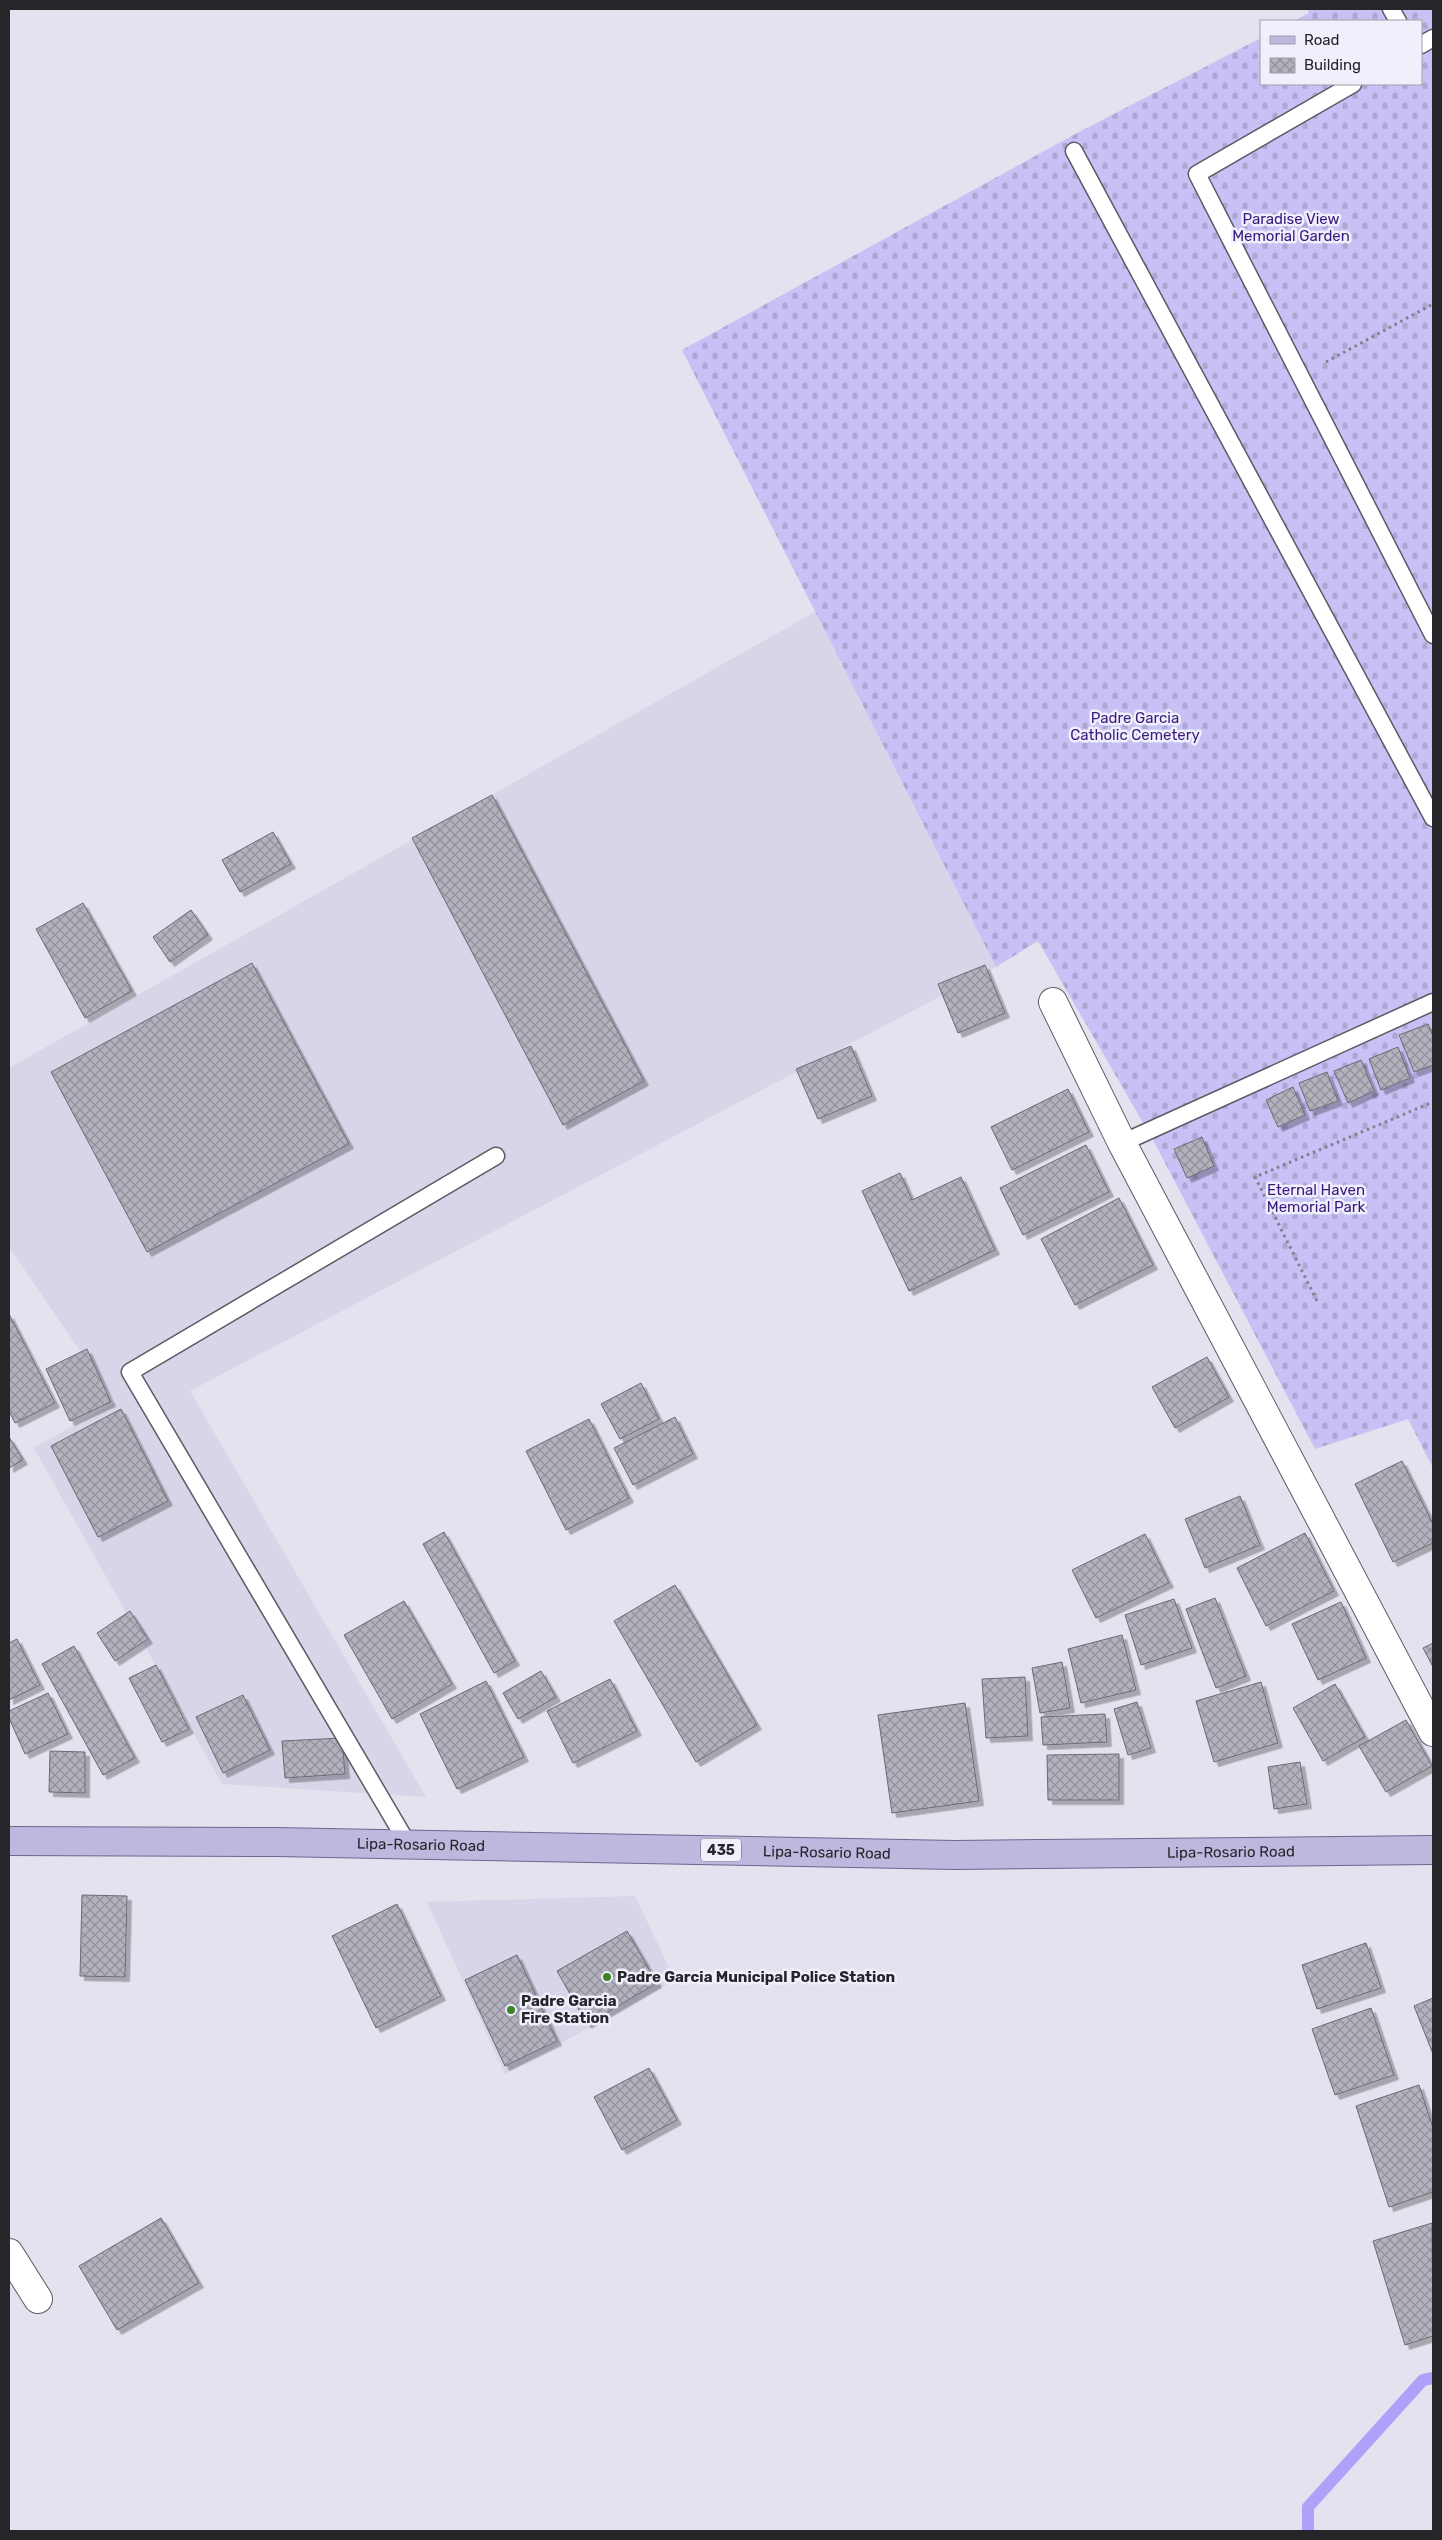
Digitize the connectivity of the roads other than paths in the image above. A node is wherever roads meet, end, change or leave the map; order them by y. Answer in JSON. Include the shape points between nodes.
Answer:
{"nodes":[{"id":1,"x":1391,"y":9,"type":"edge"},
{"id":2,"x":1397,"y":20,"type":"edge"},
{"id":3,"x":1433,"y":38,"type":"edge"},
{"id":4,"x":1422,"y":44,"type":"edge"},
{"id":5,"x":1351,"y":85,"type":"edge"},
{"id":6,"x":1074,"y":151,"type":"dead end"},
{"id":7,"x":1433,"y":635,"type":"edge"},
{"id":8,"x":1433,"y":818,"type":"edge"},
{"id":9,"x":1053,"y":1002,"type":"dead end"},
{"id":10,"x":1433,"y":1002,"type":"edge"},
{"id":11,"x":1122,"y":1143,"type":"junction"},
{"id":12,"x":496,"y":1156,"type":"dead end"},
{"id":13,"x":1433,"y":1732,"type":"edge"},
{"id":14,"x":9,"y":1842,"type":"edge"},
{"id":15,"x":408,"y":1844,"type":"junction"},
{"id":16,"x":1433,"y":1850,"type":"edge"},
{"id":17,"x":9,"y":2253,"type":"edge"},
{"id":18,"x":38,"y":2300,"type":"dead end"}],
"edges":[{"from":1,"to":2,"type":"lane"},
{"from":3,"to":4,"type":"lane"},
{"from":5,"to":7,"type":"lane","via":[[1196,174]]},
{"from":6,"to":8,"type":"lane"},
{"from":9,"to":11,"type":"street"},
{"from":10,"to":11,"type":"lane"},
{"from":11,"to":13,"type":"street"},
{"from":12,"to":15,"type":"lane","via":[[130,1372]]},
{"from":14,"to":15,"type":"main road","name":"Lipa-Rosario Road","number":"435"},
{"from":15,"to":16,"type":"main road","name":"Lipa-Rosario Road","number":"435","via":[[955,1855]]},
{"from":17,"to":18,"type":"street"}]}
